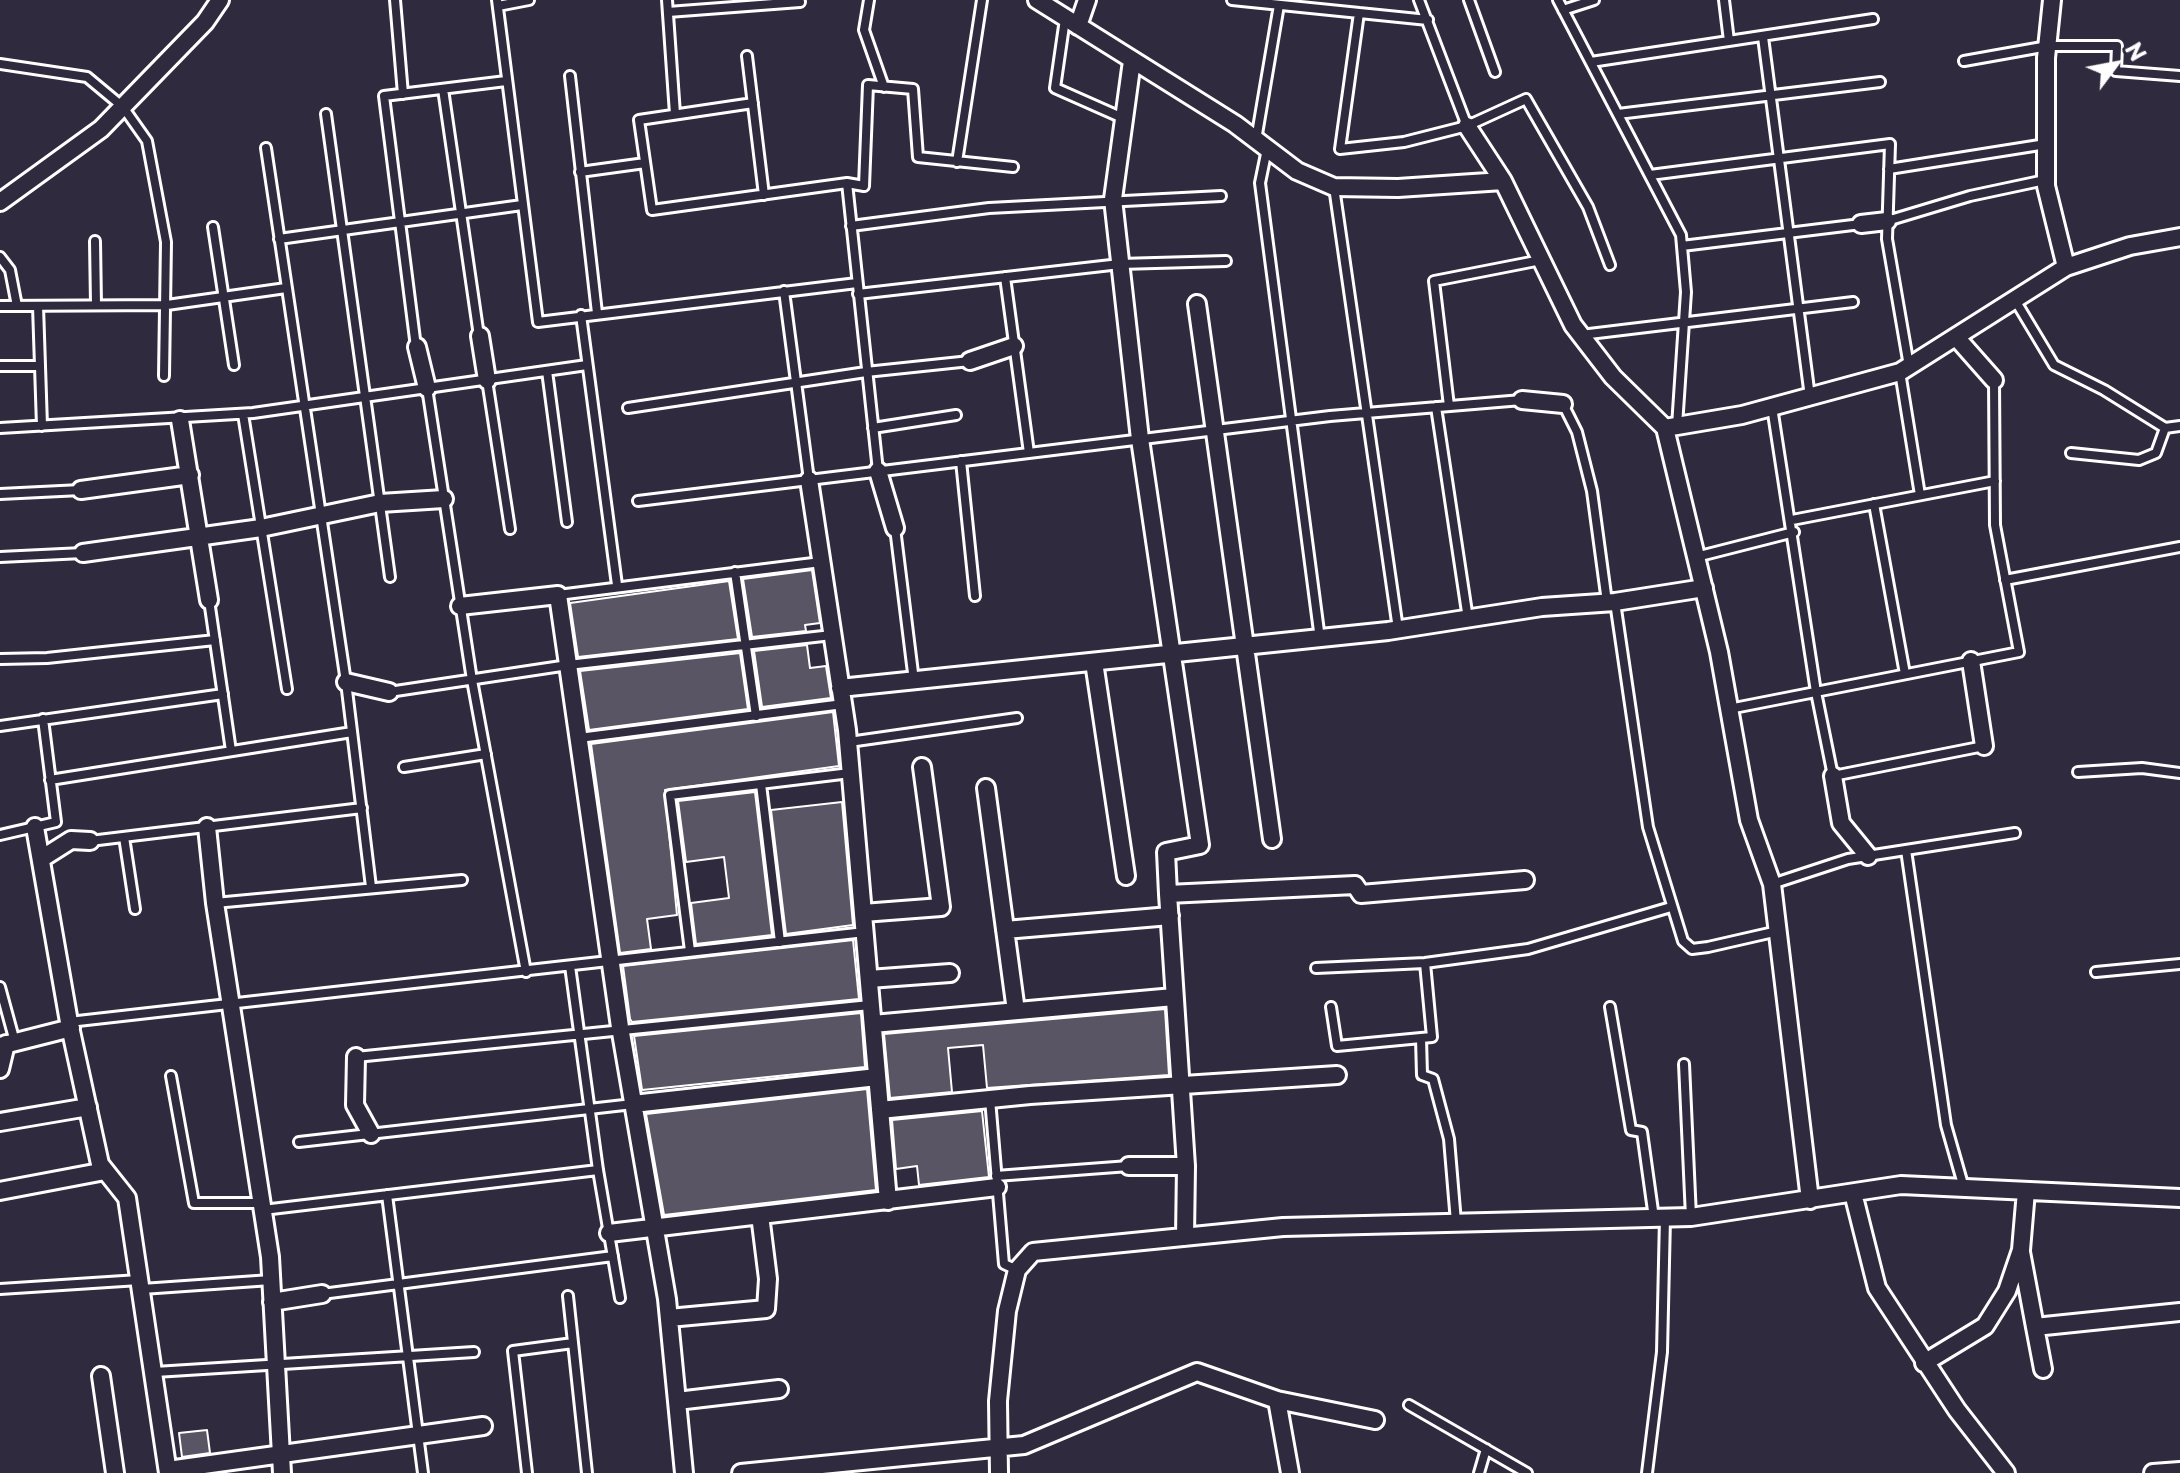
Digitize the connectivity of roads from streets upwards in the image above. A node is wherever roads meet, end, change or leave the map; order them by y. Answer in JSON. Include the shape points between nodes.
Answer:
{"nodes":[{"id":1,"x":220,"y":0,"type":"edge"},
{"id":2,"x":1037,"y":0,"type":"edge"},
{"id":3,"x":1087,"y":0,"type":"edge"},
{"id":4,"x":2052,"y":0,"type":"edge"},
{"id":5,"x":1071,"y":22,"type":"junction"},
{"id":6,"x":1132,"y":61,"type":"junction"},
{"id":7,"x":1467,"y":126,"type":"road end"},
{"id":8,"x":1503,"y":181,"type":"junction"},
{"id":9,"x":0,"y":202,"type":"edge"},
{"id":10,"x":1887,"y":221,"type":"road end"},
{"id":11,"x":1861,"y":224,"type":"road end"},
{"id":12,"x":2180,"y":237,"type":"edge"},
{"id":13,"x":2066,"y":267,"type":"junction"},
{"id":14,"x":1197,"y":304,"type":"dead end"},
{"id":15,"x":480,"y":336,"type":"road end"},
{"id":16,"x":1956,"y":337,"type":"junction"},
{"id":17,"x":1014,"y":346,"type":"road end"},
{"id":18,"x":417,"y":347,"type":"road end"},
{"id":19,"x":970,"y":361,"type":"road end"},
{"id":20,"x":487,"y":380,"type":"road end"},
{"id":21,"x":1994,"y":380,"type":"road end"},
{"id":22,"x":427,"y":388,"type":"road end"},
{"id":23,"x":1522,"y":400,"type":"road end"},
{"id":24,"x":1563,"y":404,"type":"road end"},
{"id":25,"x":180,"y":420,"type":"road end"},
{"id":26,"x":1671,"y":427,"type":"junction"},
{"id":27,"x":878,"y":471,"type":"road end"},
{"id":28,"x":190,"y":475,"type":"junction"},
{"id":29,"x":809,"y":480,"type":"road end"},
{"id":30,"x":81,"y":490,"type":"road end"},
{"id":31,"x":444,"y":499,"type":"road end"},
{"id":32,"x":895,"y":528,"type":"road end"},
{"id":33,"x":197,"y":536,"type":"junction"},
{"id":34,"x":83,"y":553,"type":"road end"},
{"id":35,"x":1704,"y":588,"type":"junction"},
{"id":36,"x":209,"y":600,"type":"road end"},
{"id":37,"x":460,"y":606,"type":"road end"},
{"id":38,"x":1245,"y":646,"type":"junction"},
{"id":39,"x":1171,"y":654,"type":"junction"},
{"id":40,"x":1971,"y":661,"type":"road end"},
{"id":41,"x":1094,"y":662,"type":"junction"},
{"id":42,"x":346,"y":682,"type":"road end"},
{"id":43,"x":389,"y":692,"type":"road end"},
{"id":44,"x":842,"y":696,"type":"junction"},
{"id":45,"x":1984,"y":746,"type":"road end"},
{"id":46,"x":922,"y":767,"type":"dead end"},
{"id":47,"x":1833,"y":776,"type":"road end"},
{"id":48,"x":986,"y":788,"type":"dead end"},
{"id":49,"x":35,"y":827,"type":"road end"},
{"id":50,"x":207,"y":827,"type":"road end"},
{"id":51,"x":1272,"y":839,"type":"dead end"},
{"id":52,"x":90,"y":841,"type":"road end"},
{"id":53,"x":1868,"y":856,"type":"road end"},
{"id":54,"x":41,"y":859,"type":"junction"},
{"id":55,"x":1126,"y":876,"type":"dead end"},
{"id":56,"x":1525,"y":880,"type":"dead end"},
{"id":57,"x":1168,"y":894,"type":"junction"},
{"id":58,"x":863,"y":913,"type":"junction"},
{"id":59,"x":1170,"y":916,"type":"junction"},
{"id":60,"x":1005,"y":930,"type":"junction"},
{"id":61,"x":950,"y":973,"type":"dead end"},
{"id":62,"x":869,"y":979,"type":"junction"},
{"id":63,"x":1174,"y":997,"type":"junction"},
{"id":64,"x":1016,"y":1011,"type":"junction"},
{"id":65,"x":873,"y":1024,"type":"junction"},
{"id":66,"x":70,"y":1025,"type":"junction"},
{"id":67,"x":7,"y":1044,"type":"edge"},
{"id":68,"x":356,"y":1057,"type":"road end"},
{"id":69,"x":0,"y":1069,"type":"edge"},
{"id":70,"x":1337,"y":1075,"type":"dead end"},
{"id":71,"x":877,"y":1077,"type":"junction"},
{"id":72,"x":1180,"y":1085,"type":"junction"},
{"id":73,"x":633,"y":1104,"type":"junction"},
{"id":74,"x":88,"y":1107,"type":"junction"},
{"id":75,"x":880,"y":1110,"type":"junction"},
{"id":76,"x":0,"y":1122,"type":"edge"},
{"id":77,"x":371,"y":1134,"type":"road end"},
{"id":78,"x":1129,"y":1166,"type":"road end"},
{"id":79,"x":1186,"y":1166,"type":"junction"},
{"id":80,"x":105,"y":1171,"type":"junction"},
{"id":81,"x":997,"y":1181,"type":"road end"},
{"id":82,"x":0,"y":1191,"type":"edge"},
{"id":83,"x":2026,"y":1191,"type":"junction"},
{"id":84,"x":1853,"y":1193,"type":"junction"},
{"id":85,"x":2180,"y":1198,"type":"edge"},
{"id":86,"x":1810,"y":1200,"type":"junction"},
{"id":87,"x":888,"y":1201,"type":"junction"},
{"id":88,"x":760,"y":1215,"type":"junction"},
{"id":89,"x":653,"y":1225,"type":"junction"},
{"id":90,"x":609,"y":1233,"type":"road end"},
{"id":91,"x":1185,"y":1237,"type":"junction"},
{"id":92,"x":2021,"y":1250,"type":"junction"},
{"id":93,"x":322,"y":1294,"type":"road end"},
{"id":94,"x":272,"y":1302,"type":"junction"},
{"id":95,"x":2180,"y":1312,"type":"edge"},
{"id":96,"x":669,"y":1318,"type":"junction"},
{"id":97,"x":2035,"y":1327,"type":"junction"},
{"id":98,"x":1924,"y":1363,"type":"junction"},
{"id":99,"x":2043,"y":1369,"type":"dead end"},
{"id":100,"x":101,"y":1376,"type":"dead end"},
{"id":101,"x":779,"y":1389,"type":"dead end"},
{"id":102,"x":1277,"y":1400,"type":"junction"},
{"id":103,"x":677,"y":1401,"type":"junction"},
{"id":104,"x":1375,"y":1420,"type":"dead end"},
{"id":105,"x":483,"y":1426,"type":"dead end"},
{"id":106,"x":998,"y":1446,"type":"junction"},
{"id":107,"x":281,"y":1453,"type":"junction"},
{"id":108,"x":810,"y":1469,"type":"edge"},
{"id":109,"x":2180,"y":1471,"type":"edge"},
{"id":110,"x":168,"y":1472,"type":"edge"},
{"id":111,"x":115,"y":1473,"type":"edge"},
{"id":112,"x":282,"y":1473,"type":"edge"},
{"id":113,"x":684,"y":1473,"type":"edge"},
{"id":114,"x":741,"y":1473,"type":"edge"},
{"id":115,"x":999,"y":1473,"type":"edge"},
{"id":116,"x":1290,"y":1473,"type":"edge"},
{"id":117,"x":2006,"y":1473,"type":"edge"},
{"id":118,"x":2153,"y":1473,"type":"edge"}],
"edges":[{"from":1,"to":9,"type":"street","via":[[101,129]]},
{"from":2,"to":5,"type":"street"},
{"from":3,"to":5,"type":"street"},
{"from":4,"to":13,"type":"street","via":[[2046,179]]},
{"from":5,"to":6,"type":"street"},
{"from":6,"to":8,"type":"street","via":[[1297,171],[1334,187]]},
{"from":6,"to":39,"type":"street","via":[[1113,199]]},
{"from":7,"to":8,"type":"street"},
{"from":8,"to":26,"type":"street","via":[[1581,335],[1613,377]]},
{"from":10,"to":11,"type":"street"},
{"from":12,"to":13,"type":"street","via":[[2130,246]]},
{"from":13,"to":16,"type":"street"},
{"from":14,"to":38,"type":"street"},
{"from":15,"to":20,"type":"street"},
{"from":16,"to":21,"type":"street"},
{"from":16,"to":26,"type":"street","via":[[1905,369],[1772,407]]},
{"from":17,"to":19,"type":"street"},
{"from":18,"to":22,"type":"street"},
{"from":23,"to":24,"type":"street"},
{"from":25,"to":28,"type":"street"},
{"from":26,"to":35,"type":"street"},
{"from":27,"to":32,"type":"street"},
{"from":28,"to":30,"type":"street"},
{"from":28,"to":33,"type":"street"},
{"from":29,"to":44,"type":"street"},
{"from":31,"to":33,"type":"street","via":[[380,503]]},
{"from":33,"to":34,"type":"street"},
{"from":33,"to":36,"type":"street"},
{"from":35,"to":38,"type":"street"},
{"from":35,"to":86,"type":"street","via":[[1749,820],[1772,884]]},
{"from":37,"to":73,"type":"street","via":[[558,595]]},
{"from":38,"to":39,"type":"street"},
{"from":38,"to":51,"type":"street"},
{"from":39,"to":41,"type":"street"},
{"from":39,"to":57,"type":"street","via":[[1200,845],[1166,852]]},
{"from":40,"to":45,"type":"street"},
{"from":41,"to":44,"type":"street","via":[[914,681]]},
{"from":41,"to":55,"type":"street"},
{"from":42,"to":43,"type":"street"},
{"from":44,"to":58,"type":"street"},
{"from":46,"to":58,"type":"street","via":[[941,907]]},
{"from":47,"to":53,"type":"street","via":[[1841,823]]},
{"from":48,"to":60,"type":"street"},
{"from":49,"to":54,"type":"street"},
{"from":50,"to":94,"type":"street"},
{"from":52,"to":54,"type":"street","via":[[71,840]]},
{"from":54,"to":66,"type":"street"},
{"from":56,"to":57,"type":"street","via":[[1361,894],[1355,885]]},
{"from":57,"to":59,"type":"street"},
{"from":58,"to":62,"type":"street"},
{"from":59,"to":60,"type":"street"},
{"from":59,"to":63,"type":"street"},
{"from":60,"to":64,"type":"street"},
{"from":61,"to":62,"type":"street"},
{"from":62,"to":65,"type":"street"},
{"from":63,"to":64,"type":"street"},
{"from":63,"to":72,"type":"street"},
{"from":64,"to":65,"type":"street"},
{"from":65,"to":71,"type":"street"},
{"from":66,"to":67,"type":"street"},
{"from":66,"to":74,"type":"street"},
{"from":67,"to":69,"type":"street"},
{"from":68,"to":77,"type":"street","via":[[355,1105]]},
{"from":70,"to":72,"type":"street"},
{"from":71,"to":73,"type":"street"},
{"from":71,"to":75,"type":"street"},
{"from":72,"to":75,"type":"street"},
{"from":72,"to":79,"type":"street"},
{"from":73,"to":89,"type":"street"},
{"from":74,"to":76,"type":"street"},
{"from":74,"to":80,"type":"street"},
{"from":75,"to":87,"type":"street"},
{"from":78,"to":79,"type":"street"},
{"from":79,"to":91,"type":"street"},
{"from":80,"to":82,"type":"street"},
{"from":80,"to":110,"type":"street","via":[[127,1198]]},
{"from":81,"to":87,"type":"street"},
{"from":83,"to":84,"type":"street","via":[[1901,1185]]},
{"from":83,"to":85,"type":"street"},
{"from":83,"to":92,"type":"street"},
{"from":84,"to":86,"type":"street"},
{"from":84,"to":98,"type":"street","via":[[1877,1288]]},
{"from":86,"to":91,"type":"street","via":[[1691,1217],[1283,1227]]},
{"from":87,"to":88,"type":"street"},
{"from":88,"to":89,"type":"street"},
{"from":88,"to":96,"type":"street","via":[[766,1309]]},
{"from":89,"to":90,"type":"street"},
{"from":89,"to":96,"type":"street"},
{"from":91,"to":106,"type":"street","via":[[1033,1252],[1017,1270],[1007,1311]]},
{"from":92,"to":97,"type":"street"},
{"from":92,"to":98,"type":"street","via":[[2007,1291],[1985,1326]]},
{"from":93,"to":94,"type":"street"},
{"from":94,"to":107,"type":"street"},
{"from":95,"to":97,"type":"street"},
{"from":96,"to":103,"type":"street"},
{"from":97,"to":99,"type":"street"},
{"from":98,"to":117,"type":"street"},
{"from":100,"to":111,"type":"street"},
{"from":101,"to":103,"type":"street"},
{"from":102,"to":104,"type":"street"},
{"from":102,"to":106,"type":"street","via":[[1197,1372],[1024,1445]]},
{"from":102,"to":116,"type":"street"},
{"from":103,"to":113,"type":"street"},
{"from":105,"to":107,"type":"street"},
{"from":106,"to":108,"type":"street"},
{"from":106,"to":115,"type":"street"},
{"from":107,"to":110,"type":"street"},
{"from":107,"to":112,"type":"street"},
{"from":108,"to":114,"type":"street"},
{"from":109,"to":118,"type":"street"}]}
